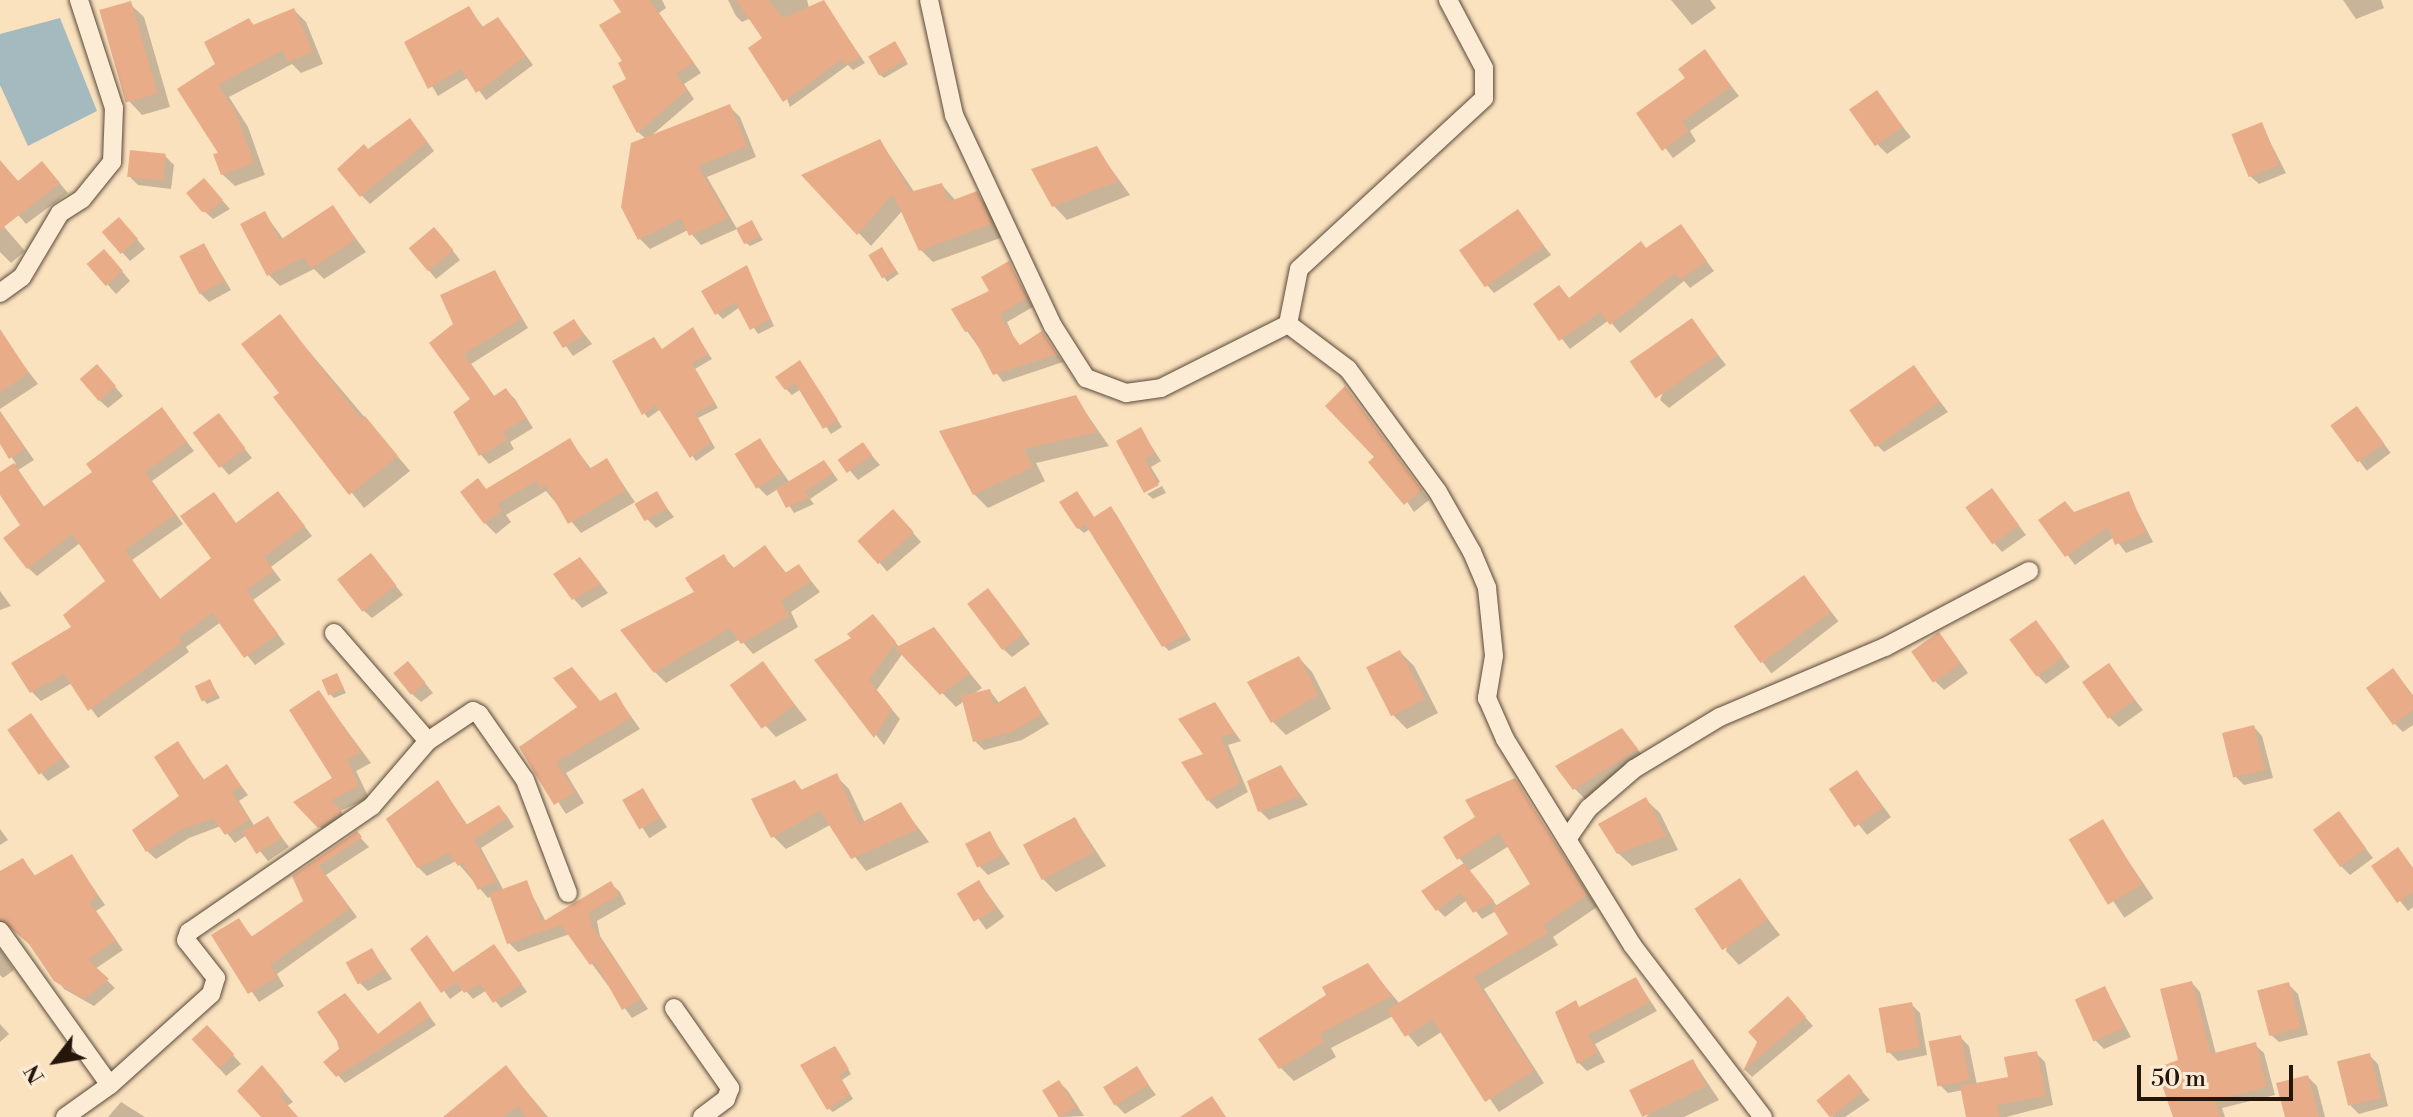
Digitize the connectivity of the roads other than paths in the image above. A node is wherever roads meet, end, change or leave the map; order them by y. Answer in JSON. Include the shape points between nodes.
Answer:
{"nodes":[{"id":1,"x":79,"y":0,"type":"edge"},
{"id":2,"x":929,"y":0,"type":"edge"},
{"id":3,"x":1448,"y":0,"type":"edge"},
{"id":4,"x":0,"y":293,"type":"edge"},
{"id":5,"x":1288,"y":324,"type":"junction"},
{"id":6,"x":2029,"y":571,"type":"dead end"},
{"id":7,"x":334,"y":633,"type":"dead end"},
{"id":8,"x":428,"y":741,"type":"junction"},
{"id":9,"x":1567,"y":839,"type":"junction"},
{"id":10,"x":568,"y":893,"type":"dead end"},
{"id":11,"x":0,"y":931,"type":"edge"},
{"id":12,"x":674,"y":1008,"type":"dead end"},
{"id":13,"x":110,"y":1085,"type":"junction"},
{"id":14,"x":65,"y":1117,"type":"edge"},
{"id":15,"x":702,"y":1117,"type":"edge"},
{"id":16,"x":1763,"y":1117,"type":"edge"}],
"edges":[{"from":1,"to":4,"type":"street","via":[[114,108],[112,162],[82,199],[60,213],[22,277]]},
{"from":2,"to":5,"type":"street","via":[[954,115],[1053,326],[1086,378],[1126,393],[1161,388]]},
{"from":3,"to":5,"type":"street","via":[[1484,68],[1484,98],[1299,269]]},
{"from":5,"to":9,"type":"street","via":[[1348,369],[1438,492],[1472,552],[1487,588],[1494,656],[1487,698],[1505,739]]},
{"from":6,"to":9,"type":"street","via":[[1885,647],[1720,717],[1634,769],[1589,808]]},
{"from":7,"to":8,"type":"street"},
{"from":8,"to":10,"type":"street","via":[[473,711],[479,714],[525,780]]},
{"from":8,"to":13,"type":"street","via":[[372,806],[189,932],[186,940],[216,978],[215,987]]},
{"from":9,"to":16,"type":"street","via":[[1633,946]]},
{"from":11,"to":13,"type":"street"},
{"from":12,"to":15,"type":"street","via":[[730,1088],[726,1099]]},
{"from":13,"to":14,"type":"street"}]}
